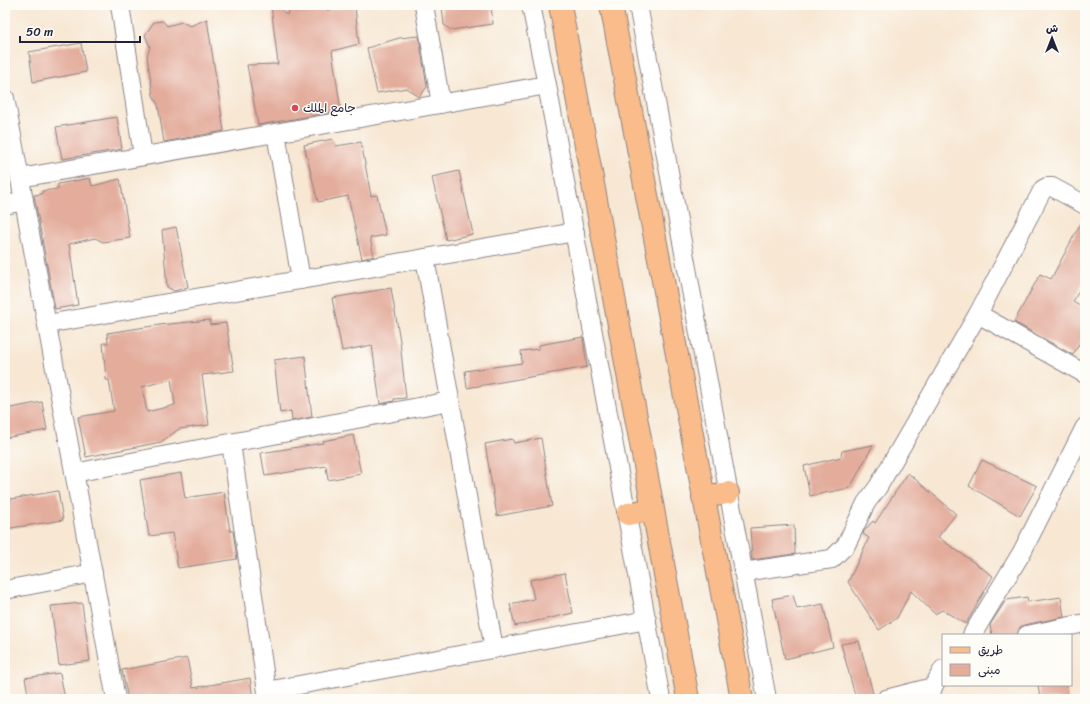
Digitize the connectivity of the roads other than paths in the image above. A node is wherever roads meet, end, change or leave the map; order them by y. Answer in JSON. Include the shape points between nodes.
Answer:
{"nodes":[{"id":1,"x":120,"y":5,"type":"edge"},
{"id":2,"x":424,"y":5,"type":"edge"},
{"id":3,"x":531,"y":5,"type":"edge"},
{"id":4,"x":560,"y":5,"type":"edge"},
{"id":5,"x":611,"y":5,"type":"edge"},
{"id":6,"x":638,"y":5,"type":"edge"},
{"id":7,"x":547,"y":85,"type":"junction"},
{"id":8,"x":5,"y":98,"type":"edge"},
{"id":9,"x":441,"y":104,"type":"junction"},
{"id":10,"x":276,"y":133,"type":"junction"},
{"id":11,"x":143,"y":156,"type":"junction"},
{"id":12,"x":20,"y":178,"type":"junction"},
{"id":13,"x":24,"y":201,"type":"junction"},
{"id":14,"x":5,"y":204,"type":"edge"},
{"id":15,"x":1085,"y":205,"type":"edge"},
{"id":16,"x":575,"y":232,"type":"junction"},
{"id":17,"x":425,"y":258,"type":"junction"},
{"id":18,"x":301,"y":280,"type":"junction"},
{"id":19,"x":978,"y":314,"type":"junction"},
{"id":20,"x":47,"y":324,"type":"junction"},
{"id":21,"x":1082,"y":366,"type":"edge"},
{"id":22,"x":450,"y":401,"type":"junction"},
{"id":23,"x":1085,"y":427,"type":"edge"},
{"id":24,"x":231,"y":443,"type":"junction"},
{"id":25,"x":74,"y":473,"type":"junction"},
{"id":26,"x":728,"y":493,"type":"junction"},
{"id":27,"x":703,"y":497,"type":"junction"},
{"id":28,"x":652,"y":509,"type":"junction"},
{"id":29,"x":628,"y":514,"type":"junction"},
{"id":30,"x":743,"y":572,"type":"junction"},
{"id":31,"x":93,"y":573,"type":"junction"},
{"id":32,"x":5,"y":590,"type":"edge"},
{"id":33,"x":647,"y":620,"type":"junction"},
{"id":34,"x":1085,"y":624,"type":"edge"},
{"id":35,"x":973,"y":634,"type":"edge"},
{"id":36,"x":1032,"y":634,"type":"edge"},
{"id":37,"x":494,"y":648,"type":"junction"},
{"id":38,"x":942,"y":671,"type":"edge"},
{"id":39,"x":931,"y":693,"type":"edge"},
{"id":40,"x":267,"y":695,"type":"edge"},
{"id":41,"x":116,"y":699,"type":"edge"},
{"id":42,"x":661,"y":699,"type":"edge"},
{"id":43,"x":688,"y":699,"type":"edge"},
{"id":44,"x":742,"y":699,"type":"edge"},
{"id":45,"x":767,"y":699,"type":"edge"},
{"id":46,"x":886,"y":699,"type":"edge"}],
"edges":[{"from":1,"to":11,"type":"street"},
{"from":2,"to":9,"type":"street"},
{"from":3,"to":7,"type":"street"},
{"from":4,"to":28,"type":"main road"},
{"from":5,"to":27,"type":"main road"},
{"from":6,"to":26,"type":"street"},
{"from":7,"to":9,"type":"street"},
{"from":7,"to":16,"type":"street"},
{"from":8,"to":12,"type":"street"},
{"from":9,"to":10,"type":"street"},
{"from":10,"to":11,"type":"street"},
{"from":10,"to":18,"type":"street"},
{"from":11,"to":12,"type":"street"},
{"from":12,"to":13,"type":"street"},
{"from":13,"to":14,"type":"street"},
{"from":13,"to":20,"type":"street"},
{"from":15,"to":19,"type":"street","via":[[1052,187],[1043,189]]},
{"from":16,"to":17,"type":"street"},
{"from":16,"to":29,"type":"street"},
{"from":17,"to":18,"type":"street"},
{"from":17,"to":22,"type":"street"},
{"from":18,"to":20,"type":"street"},
{"from":19,"to":21,"type":"street"},
{"from":19,"to":30,"type":"street","via":[[878,487],[866,503],[846,545],[832,559]]},
{"from":20,"to":25,"type":"street"},
{"from":22,"to":24,"type":"street"},
{"from":22,"to":37,"type":"street"},
{"from":23,"to":35,"type":"street","via":[[1022,552]]},
{"from":24,"to":25,"type":"street"},
{"from":24,"to":40,"type":"street"},
{"from":25,"to":31,"type":"street"},
{"from":26,"to":27,"type":"main road"},
{"from":26,"to":30,"type":"street"},
{"from":27,"to":44,"type":"main road"},
{"from":28,"to":29,"type":"main road"},
{"from":28,"to":43,"type":"main road"},
{"from":29,"to":33,"type":"street"},
{"from":30,"to":45,"type":"street"},
{"from":31,"to":32,"type":"street"},
{"from":31,"to":41,"type":"street"},
{"from":33,"to":37,"type":"street"},
{"from":33,"to":42,"type":"street"},
{"from":34,"to":36,"type":"street"},
{"from":37,"to":40,"type":"street"},
{"from":38,"to":39,"type":"street"},
{"from":39,"to":46,"type":"street"}]}
